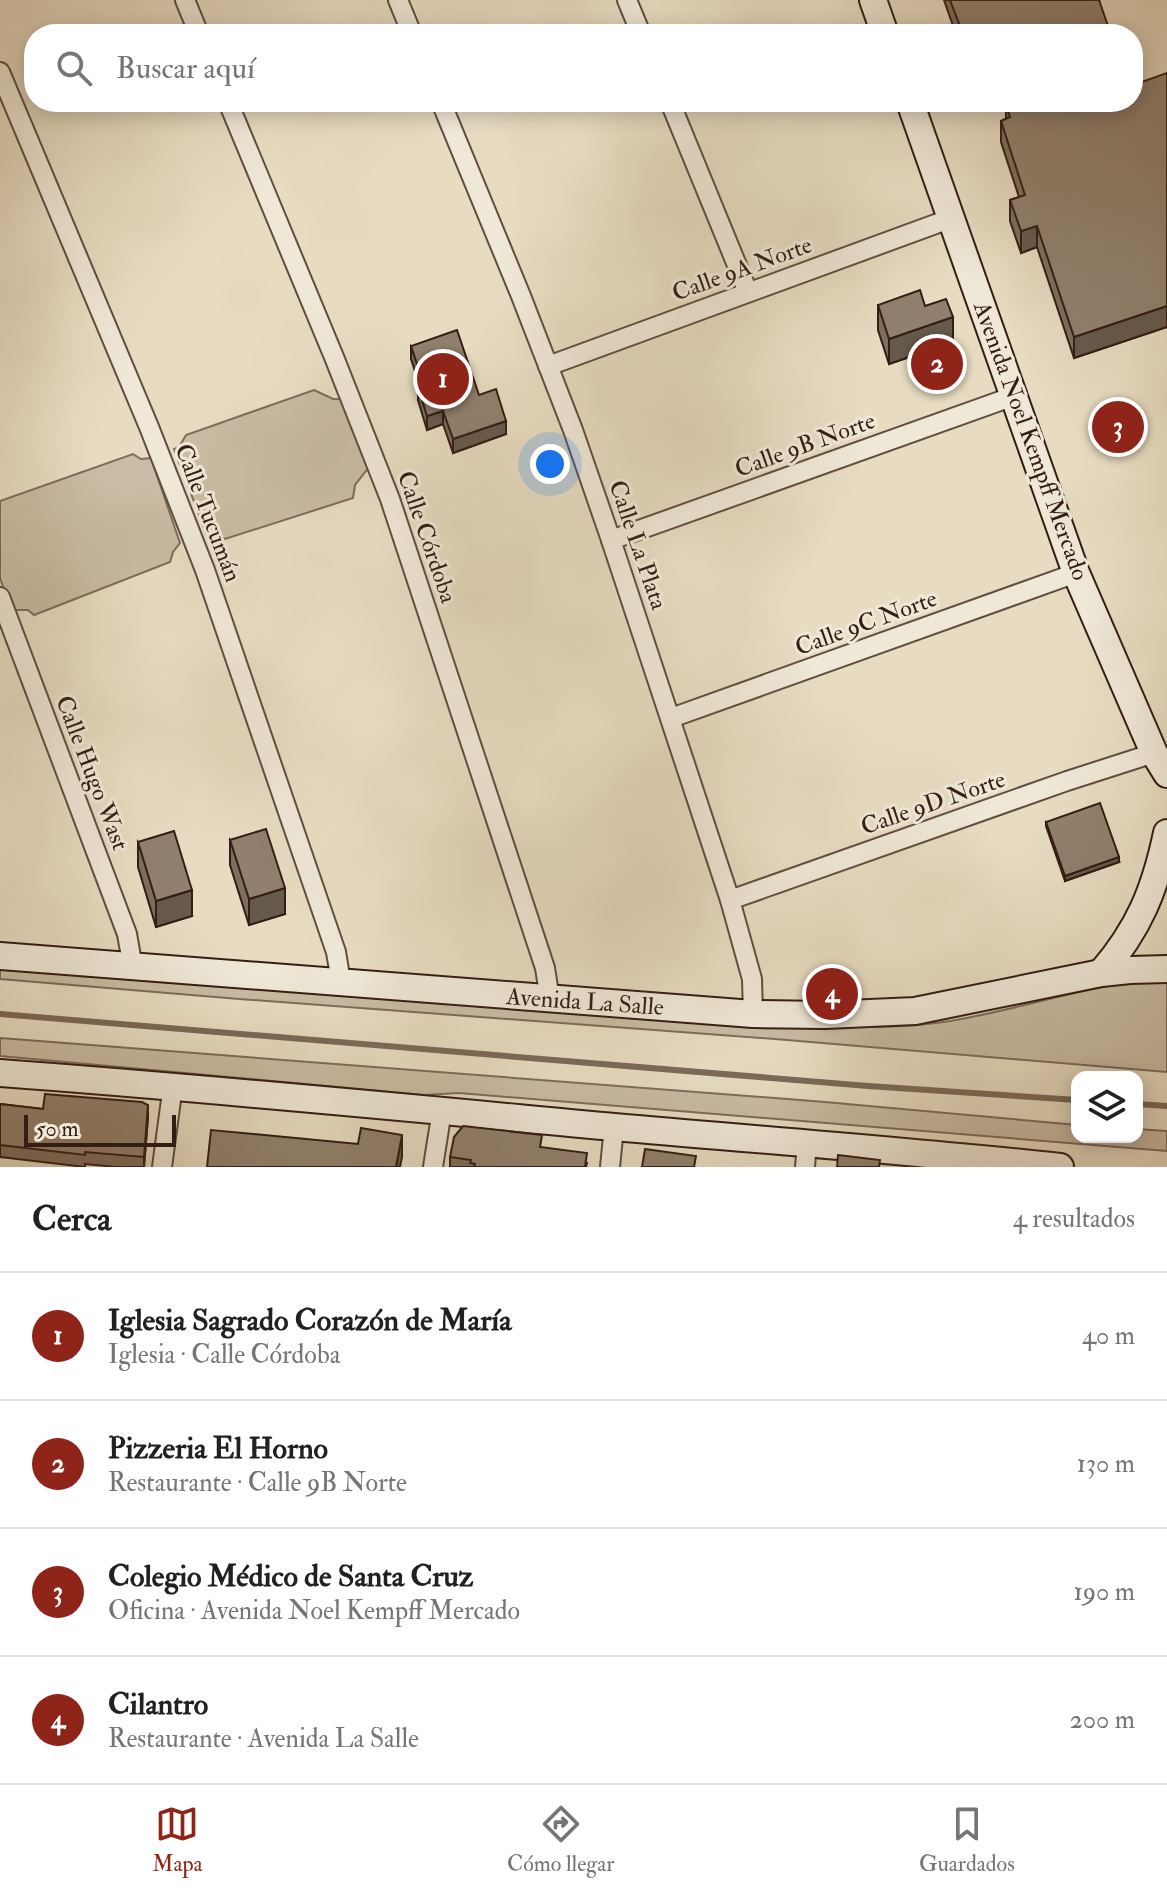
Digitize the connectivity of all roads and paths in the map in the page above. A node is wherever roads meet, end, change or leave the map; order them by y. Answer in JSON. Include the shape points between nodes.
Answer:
{"nodes":[{"id":1,"x":185,"y":0,"type":"edge"},
{"id":2,"x":398,"y":0,"type":"edge"},
{"id":3,"x":627,"y":0,"type":"edge"},
{"id":4,"x":873,"y":0,"type":"edge"},
{"id":5,"x":195,"y":24,"type":"edge"},
{"id":6,"x":408,"y":24,"type":"edge"},
{"id":7,"x":637,"y":24,"type":"edge"},
{"id":8,"x":881,"y":24,"type":"edge"},
{"id":9,"x":0,"y":72,"type":"edge"},
{"id":10,"x":232,"y":112,"type":"edge"},
{"id":11,"x":445,"y":112,"type":"edge"},
{"id":12,"x":674,"y":112,"type":"edge"},
{"id":13,"x":914,"y":112,"type":"edge"},
{"id":14,"x":952,"y":218,"type":"junction"},
{"id":15,"x":748,"y":292,"type":"junction"},
{"id":16,"x":548,"y":366,"type":"junction"},
{"id":17,"x":1014,"y":396,"type":"junction"},
{"id":18,"x":611,"y":540,"type":"junction"},
{"id":19,"x":1076,"y":573,"type":"junction"},
{"id":20,"x":0,"y":597,"type":"edge"},
{"id":21,"x":671,"y":718,"type":"junction"},
{"id":22,"x":1160,"y":763,"type":"edge"},
{"id":23,"x":1167,"y":833,"type":"edge"},
{"id":24,"x":730,"y":900,"type":"junction"},
{"id":25,"x":0,"y":956,"type":"edge"},
{"id":26,"x":133,"y":968,"type":"junction"},
{"id":27,"x":1167,"y":969,"type":"edge"},
{"id":28,"x":1101,"y":973,"type":"junction"},
{"id":29,"x":341,"y":982,"type":"junction"},
{"id":30,"x":550,"y":1000,"type":"junction"},
{"id":31,"x":753,"y":1014,"type":"junction"},
{"id":32,"x":0,"y":1073,"type":"edge"},
{"id":33,"x":173,"y":1085,"type":"junction"},
{"id":34,"x":442,"y":1110,"type":"junction"},
{"id":35,"x":614,"y":1127,"type":"junction"},
{"id":36,"x":806,"y":1154,"type":"edge"},
{"id":37,"x":997,"y":1164,"type":"edge"},
{"id":38,"x":162,"y":1167,"type":"edge"},
{"id":39,"x":433,"y":1167,"type":"edge"},
{"id":40,"x":610,"y":1167,"type":"edge"},
{"id":41,"x":1060,"y":1167,"type":"edge"}],
"edges":[{"from":1,"to":5,"type":"street"},
{"from":2,"to":6,"type":"street"},
{"from":3,"to":7,"type":"street"},
{"from":4,"to":8,"type":"main road"},
{"from":9,"to":29,"type":"street","name":"Calle Tucumán","via":[[205,570],[336,952]]},
{"from":10,"to":30,"type":"street","name":"Calle Córdoba","via":[[390,499],[545,968]]},
{"from":11,"to":16,"type":"street","name":"Calle La Plata"},
{"from":12,"to":15,"type":"street"},
{"from":13,"to":14,"type":"main road","name":"Avenida Noel Kempff Mercado"},
{"from":14,"to":15,"type":"street","name":"Calle 9A Norte"},
{"from":14,"to":17,"type":"main road","name":"Avenida Noel Kempff Mercado"},
{"from":15,"to":16,"type":"street","name":"Calle 9A Norte"},
{"from":16,"to":18,"type":"street","name":"Calle La Plata"},
{"from":17,"to":18,"type":"street","name":"Calle 9B Norte"},
{"from":17,"to":19,"type":"main road","name":"Avenida Noel Kempff Mercado"},
{"from":18,"to":21,"type":"street","name":"Calle La Plata"},
{"from":19,"to":21,"type":"street","name":"Calle 9C Norte"},
{"from":19,"to":22,"type":"main road","name":"Avenida Noel Kempff Mercado"},
{"from":20,"to":26,"type":"street","name":"Calle Hugo Wast","via":[[127,934]]},
{"from":21,"to":24,"type":"street","name":"Calle La Plata"},
{"from":22,"to":24,"type":"street","name":"Calle 9D Norte","via":[[1053,786]]},
{"from":23,"to":28,"type":"main road","via":[[1141,916]]},
{"from":24,"to":31,"type":"street","name":"Calle La Plata","via":[[752,979]]},
{"from":25,"to":26,"type":"main road","name":"Avenida La Salle"},
{"from":26,"to":29,"type":"main road","name":"Avenida La Salle"},
{"from":27,"to":28,"type":"main road","name":"Avenida La Salle"},
{"from":28,"to":31,"type":"main road","name":"Avenida La Salle","via":[[915,1011]]},
{"from":29,"to":30,"type":"main road","name":"Avenida La Salle"},
{"from":30,"to":31,"type":"main road","name":"Avenida La Salle"},
{"from":32,"to":33,"type":"main road"},
{"from":33,"to":34,"type":"main road"},
{"from":33,"to":38,"type":"street"},
{"from":34,"to":35,"type":"main road"},
{"from":34,"to":39,"type":"street"},
{"from":35,"to":36,"type":"main road"},
{"from":35,"to":40,"type":"street"},
{"from":36,"to":37,"type":"main road"},
{"from":37,"to":41,"type":"main road"}]}
